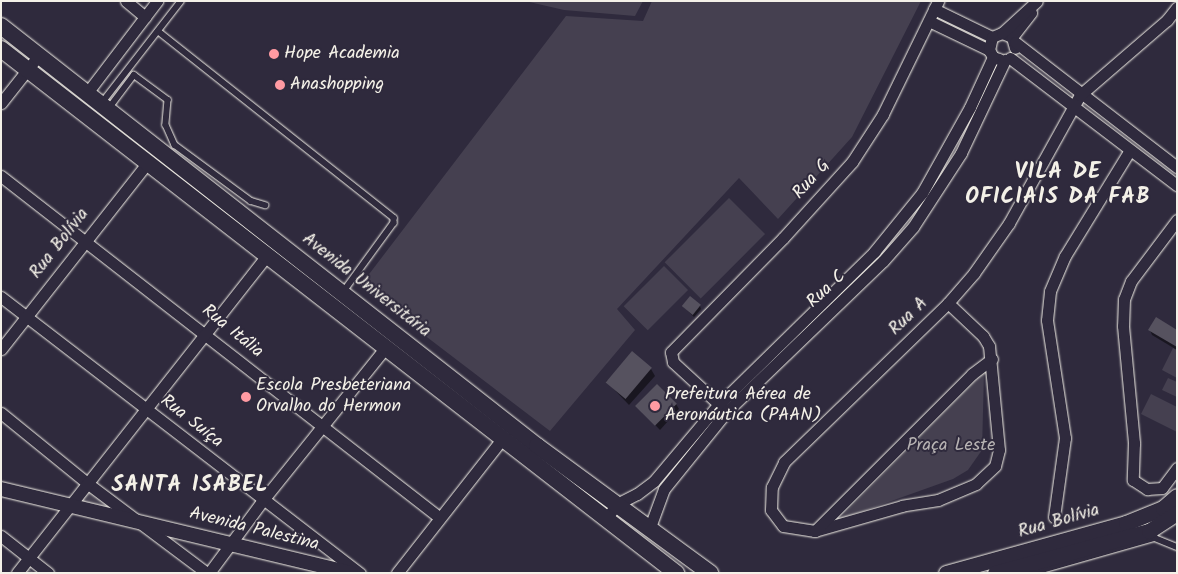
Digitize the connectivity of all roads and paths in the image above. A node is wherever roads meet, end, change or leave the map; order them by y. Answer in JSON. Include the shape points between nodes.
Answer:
{"nodes":[{"id":1,"x":126,"y":1,"type":"edge"},
{"id":2,"x":157,"y":1,"type":"edge"},
{"id":3,"x":181,"y":1,"type":"edge"},
{"id":4,"x":1037,"y":1,"type":"edge"},
{"id":5,"x":1041,"y":1,"type":"edge"},
{"id":6,"x":936,"y":5,"type":"edge"},
{"id":7,"x":1177,"y":7,"type":"edge"},
{"id":8,"x":145,"y":17,"type":"junction"},
{"id":9,"x":929,"y":21,"type":"junction"},
{"id":10,"x":1,"y":26,"type":"edge"},
{"id":11,"x":158,"y":31,"type":"junction"},
{"id":12,"x":1005,"y":37,"type":"junction"},
{"id":13,"x":1,"y":49,"type":"edge"},
{"id":14,"x":991,"y":54,"type":"junction"},
{"id":15,"x":39,"y":55,"type":"junction"},
{"id":16,"x":1008,"y":59,"type":"junction"},
{"id":17,"x":28,"y":69,"type":"junction"},
{"id":18,"x":127,"y":70,"type":"junction"},
{"id":19,"x":134,"y":75,"type":"junction"},
{"id":20,"x":87,"y":93,"type":"junction"},
{"id":21,"x":1080,"y":95,"type":"junction"},
{"id":22,"x":1,"y":103,"type":"edge"},
{"id":23,"x":1073,"y":106,"type":"junction"},
{"id":24,"x":99,"y":109,"type":"junction"},
{"id":25,"x":1130,"y":150,"type":"junction"},
{"id":26,"x":148,"y":162,"type":"junction"},
{"id":27,"x":1177,"y":167,"type":"edge"},
{"id":28,"x":1,"y":176,"type":"edge"},
{"id":29,"x":1177,"y":185,"type":"edge"},
{"id":30,"x":922,"y":193,"type":"junction"},
{"id":31,"x":932,"y":200,"type":"junction"},
{"id":32,"x":265,"y":205,"type":"dead end"},
{"id":33,"x":1177,"y":214,"type":"edge"},
{"id":34,"x":1177,"y":220,"type":"edge"},
{"id":35,"x":1167,"y":232,"type":"junction"},
{"id":36,"x":87,"y":240,"type":"junction"},
{"id":37,"x":267,"y":255,"type":"junction"},
{"id":38,"x":343,"y":294,"type":"junction"},
{"id":39,"x":1,"y":297,"type":"edge"},
{"id":40,"x":948,"y":303,"type":"junction"},
{"id":41,"x":332,"y":307,"type":"junction"},
{"id":42,"x":824,"y":308,"type":"junction"},
{"id":43,"x":26,"y":317,"type":"junction"},
{"id":44,"x":206,"y":333,"type":"junction"},
{"id":45,"x":385,"y":348,"type":"junction"},
{"id":46,"x":1,"y":349,"type":"edge"},
{"id":47,"x":992,"y":359,"type":"junction"},
{"id":48,"x":723,"y":408,"type":"junction"},
{"id":49,"x":146,"y":409,"type":"junction"},
{"id":50,"x":1,"y":413,"type":"edge"},
{"id":51,"x":322,"y":426,"type":"junction"},
{"id":52,"x":502,"y":439,"type":"junction"},
{"id":53,"x":686,"y":453,"type":"junction"},
{"id":54,"x":1177,"y":468,"type":"edge"},
{"id":55,"x":654,"y":481,"type":"junction"},
{"id":56,"x":87,"y":483,"type":"junction"},
{"id":57,"x":592,"y":486,"type":"junction"},
{"id":58,"x":1,"y":489,"type":"edge"},
{"id":59,"x":664,"y":490,"type":"junction"},
{"id":60,"x":1177,"y":496,"type":"edge"},
{"id":61,"x":263,"y":500,"type":"junction"},
{"id":62,"x":581,"y":500,"type":"junction"},
{"id":63,"x":617,"y":504,"type":"junction"},
{"id":64,"x":69,"y":506,"type":"junction"},
{"id":65,"x":1171,"y":516,"type":"edge"},
{"id":66,"x":1054,"y":517,"type":"dead end"},
{"id":67,"x":440,"y":518,"type":"junction"},
{"id":68,"x":606,"y":519,"type":"junction"},
{"id":69,"x":139,"y":521,"type":"junction"},
{"id":70,"x":650,"y":527,"type":"junction"},
{"id":71,"x":815,"y":531,"type":"junction"},
{"id":72,"x":1,"y":536,"type":"edge"},
{"id":73,"x":1128,"y":541,"type":"junction"},
{"id":74,"x":230,"y":544,"type":"junction"},
{"id":75,"x":1177,"y":547,"type":"edge"},
{"id":76,"x":30,"y":558,"type":"junction"},
{"id":77,"x":17,"y":573,"type":"edge"},
{"id":78,"x":48,"y":573,"type":"edge"},
{"id":79,"x":208,"y":573,"type":"edge"},
{"id":80,"x":351,"y":573,"type":"edge"},
{"id":81,"x":360,"y":573,"type":"edge"},
{"id":82,"x":397,"y":573,"type":"edge"},
{"id":83,"x":676,"y":573,"type":"edge"},
{"id":84,"x":710,"y":573,"type":"edge"},
{"id":85,"x":946,"y":573,"type":"edge"},
{"id":86,"x":995,"y":573,"type":"edge"},
{"id":87,"x":1031,"y":573,"type":"edge"}],
"edges":[{"from":1,"to":8,"type":"street"},
{"from":2,"to":8,"type":"street"},
{"from":3,"to":11,"type":"lane"},
{"from":4,"to":12,"type":"street"},
{"from":5,"to":12,"type":"street"},
{"from":6,"to":9,"type":"street","name":"Rua G"},
{"from":6,"to":12,"type":"street"},
{"from":7,"to":21,"type":"street","via":[[1160,26]]},
{"from":8,"to":20,"type":"street"},
{"from":9,"to":14,"type":"street"},
{"from":9,"to":48,"type":"street","name":"Rua G","via":[[883,114],[852,162],[671,352],[673,362]]},
{"from":10,"to":15,"type":"main road","name":"Avenida Universitária"},
{"from":11,"to":18,"type":"lane"},
{"from":11,"to":38,"type":"lane","via":[[394,218],[394,223]]},
{"from":12,"to":14,"type":"street","name":"Rua C"},
{"from":12,"to":16,"type":"street","name":"Rua C","via":[[1016,51]]},
{"from":12,"to":21,"type":"street"},
{"from":13,"to":17,"type":"main road","name":"Avenida Universitária"},
{"from":14,"to":16,"type":"street"},
{"from":14,"to":30,"type":"street","name":"Rua C","via":[[970,107]]},
{"from":15,"to":17,"type":"street"},
{"from":15,"to":20,"type":"main road","name":"Avenida Universitária"},
{"from":16,"to":23,"type":"street"},
{"from":16,"to":31,"type":"street","name":"Rua C","via":[[961,153]]},
{"from":17,"to":22,"type":"street"},
{"from":17,"to":24,"type":"main road","name":"Avenida Universitária"},
{"from":18,"to":19,"type":"lane"},
{"from":18,"to":24,"type":"lane"},
{"from":19,"to":24,"type":"lane"},
{"from":19,"to":32,"type":"lane","via":[[168,100],[166,125],[175,145],[251,201]]},
{"from":20,"to":24,"type":"main road","name":"Avenida Universitária"},
{"from":21,"to":23,"type":"street"},
{"from":21,"to":27,"type":"street"},
{"from":23,"to":25,"type":"street"},
{"from":23,"to":40,"type":"street","via":[[1009,223]]},
{"from":24,"to":26,"type":"main road","name":"Avenida Universitária"},
{"from":24,"to":38,"type":"main road","name":"Avenida Universitária"},
{"from":25,"to":29,"type":"street"},
{"from":25,"to":66,"type":"street","via":[[1065,256],[1050,291],[1047,320],[1065,438]]},
{"from":26,"to":36,"type":"street","name":"Rua Bolívia"},
{"from":26,"to":37,"type":"main road","name":"Avenida Universitária"},
{"from":28,"to":36,"type":"street","name":"Rua Itália"},
{"from":30,"to":31,"type":"street"},
{"from":30,"to":42,"type":"street","name":"Rua C"},
{"from":31,"to":42,"type":"street","name":"Rua C","via":[[883,261]]},
{"from":33,"to":35,"type":"street"},
{"from":34,"to":35,"type":"street"},
{"from":35,"to":54,"type":"street","via":[[1131,281],[1124,299],[1123,326],[1134,444],[1133,480],[1147,489],[1162,488]]},
{"from":36,"to":43,"type":"street","name":"Rua Bolívia"},
{"from":36,"to":44,"type":"street","name":"Rua Itália"},
{"from":37,"to":41,"type":"main road","name":"Avenida Universitária"},
{"from":37,"to":44,"type":"street"},
{"from":38,"to":41,"type":"lane"},
{"from":38,"to":57,"type":"main road","name":"Avenida Universitária"},
{"from":39,"to":43,"type":"street","name":"Rua Suíça"},
{"from":40,"to":47,"type":"street","name":"Rua A","via":[[983,336]]},
{"from":40,"to":71,"type":"street","name":"Rua A","via":[[784,462],[772,487],[771,510],[783,526]]},
{"from":41,"to":45,"type":"main road","name":"Avenida Universitária"},
{"from":42,"to":48,"type":"street","name":"Rua C"},
{"from":43,"to":46,"type":"street","name":"Rua Bolívia"},
{"from":43,"to":49,"type":"street","name":"Rua Suíça"},
{"from":44,"to":49,"type":"street"},
{"from":44,"to":51,"type":"street","name":"Rua Itália"},
{"from":45,"to":51,"type":"street"},
{"from":45,"to":52,"type":"main road","name":"Avenida Universitária"},
{"from":47,"to":71,"type":"street","via":[[972,374]]},
{"from":47,"to":71,"type":"street","name":"Rua A","via":[[999,450],[995,466],[976,484],[938,500],[902,506]]},
{"from":48,"to":53,"type":"street","name":"Rua C"},
{"from":49,"to":56,"type":"street"},
{"from":49,"to":61,"type":"street","name":"Rua Suíça"},
{"from":50,"to":56,"type":"street"},
{"from":51,"to":61,"type":"street"},
{"from":51,"to":67,"type":"street","name":"Rua Itália"},
{"from":52,"to":62,"type":"main road","name":"Avenida Universitária"},
{"from":52,"to":67,"type":"street"},
{"from":53,"to":55,"type":"street","name":"Rua C"},
{"from":53,"to":59,"type":"street","name":"Rua C"},
{"from":55,"to":59,"type":"street"},
{"from":55,"to":63,"type":"street","name":"Rua C"},
{"from":56,"to":64,"type":"street"},
{"from":56,"to":69,"type":"street"},
{"from":57,"to":62,"type":"main road"},
{"from":57,"to":63,"type":"main road","name":"Avenida Universitária"},
{"from":58,"to":64,"type":"street","name":"Avenida Palestina"},
{"from":59,"to":70,"type":"street","name":"Rua C"},
{"from":60,"to":65,"type":"main road","name":"Rua Bolívia"},
{"from":61,"to":74,"type":"street"},
{"from":61,"to":81,"type":"street","name":"Rua Suíça"},
{"from":62,"to":68,"type":"main road","name":"Avenida Universitária"},
{"from":63,"to":68,"type":"street"},
{"from":63,"to":70,"type":"main road","name":"Avenida Universitária"},
{"from":64,"to":69,"type":"street","name":"Avenida Palestina"},
{"from":64,"to":76,"type":"street"},
{"from":65,"to":73,"type":"main road","name":"Rua Bolívia"},
{"from":65,"to":85,"type":"main road","name":"Rua Bolívia","via":[[1126,523]]},
{"from":67,"to":82,"type":"street"},
{"from":68,"to":83,"type":"main road","name":"Avenida Universitária"},
{"from":69,"to":74,"type":"street","name":"Avenida Palestina"},
{"from":69,"to":79,"type":"street"},
{"from":70,"to":84,"type":"main road","name":"Avenida Universitária"},
{"from":72,"to":76,"type":"street"},
{"from":73,"to":75,"type":"lane","via":[[1155,538]]},
{"from":73,"to":86,"type":"main road","name":"Rua Bolívia"},
{"from":73,"to":87,"type":"lane"},
{"from":74,"to":79,"type":"street"},
{"from":74,"to":80,"type":"street","name":"Avenida Palestina"},
{"from":76,"to":77,"type":"street"},
{"from":76,"to":78,"type":"street"}]}
